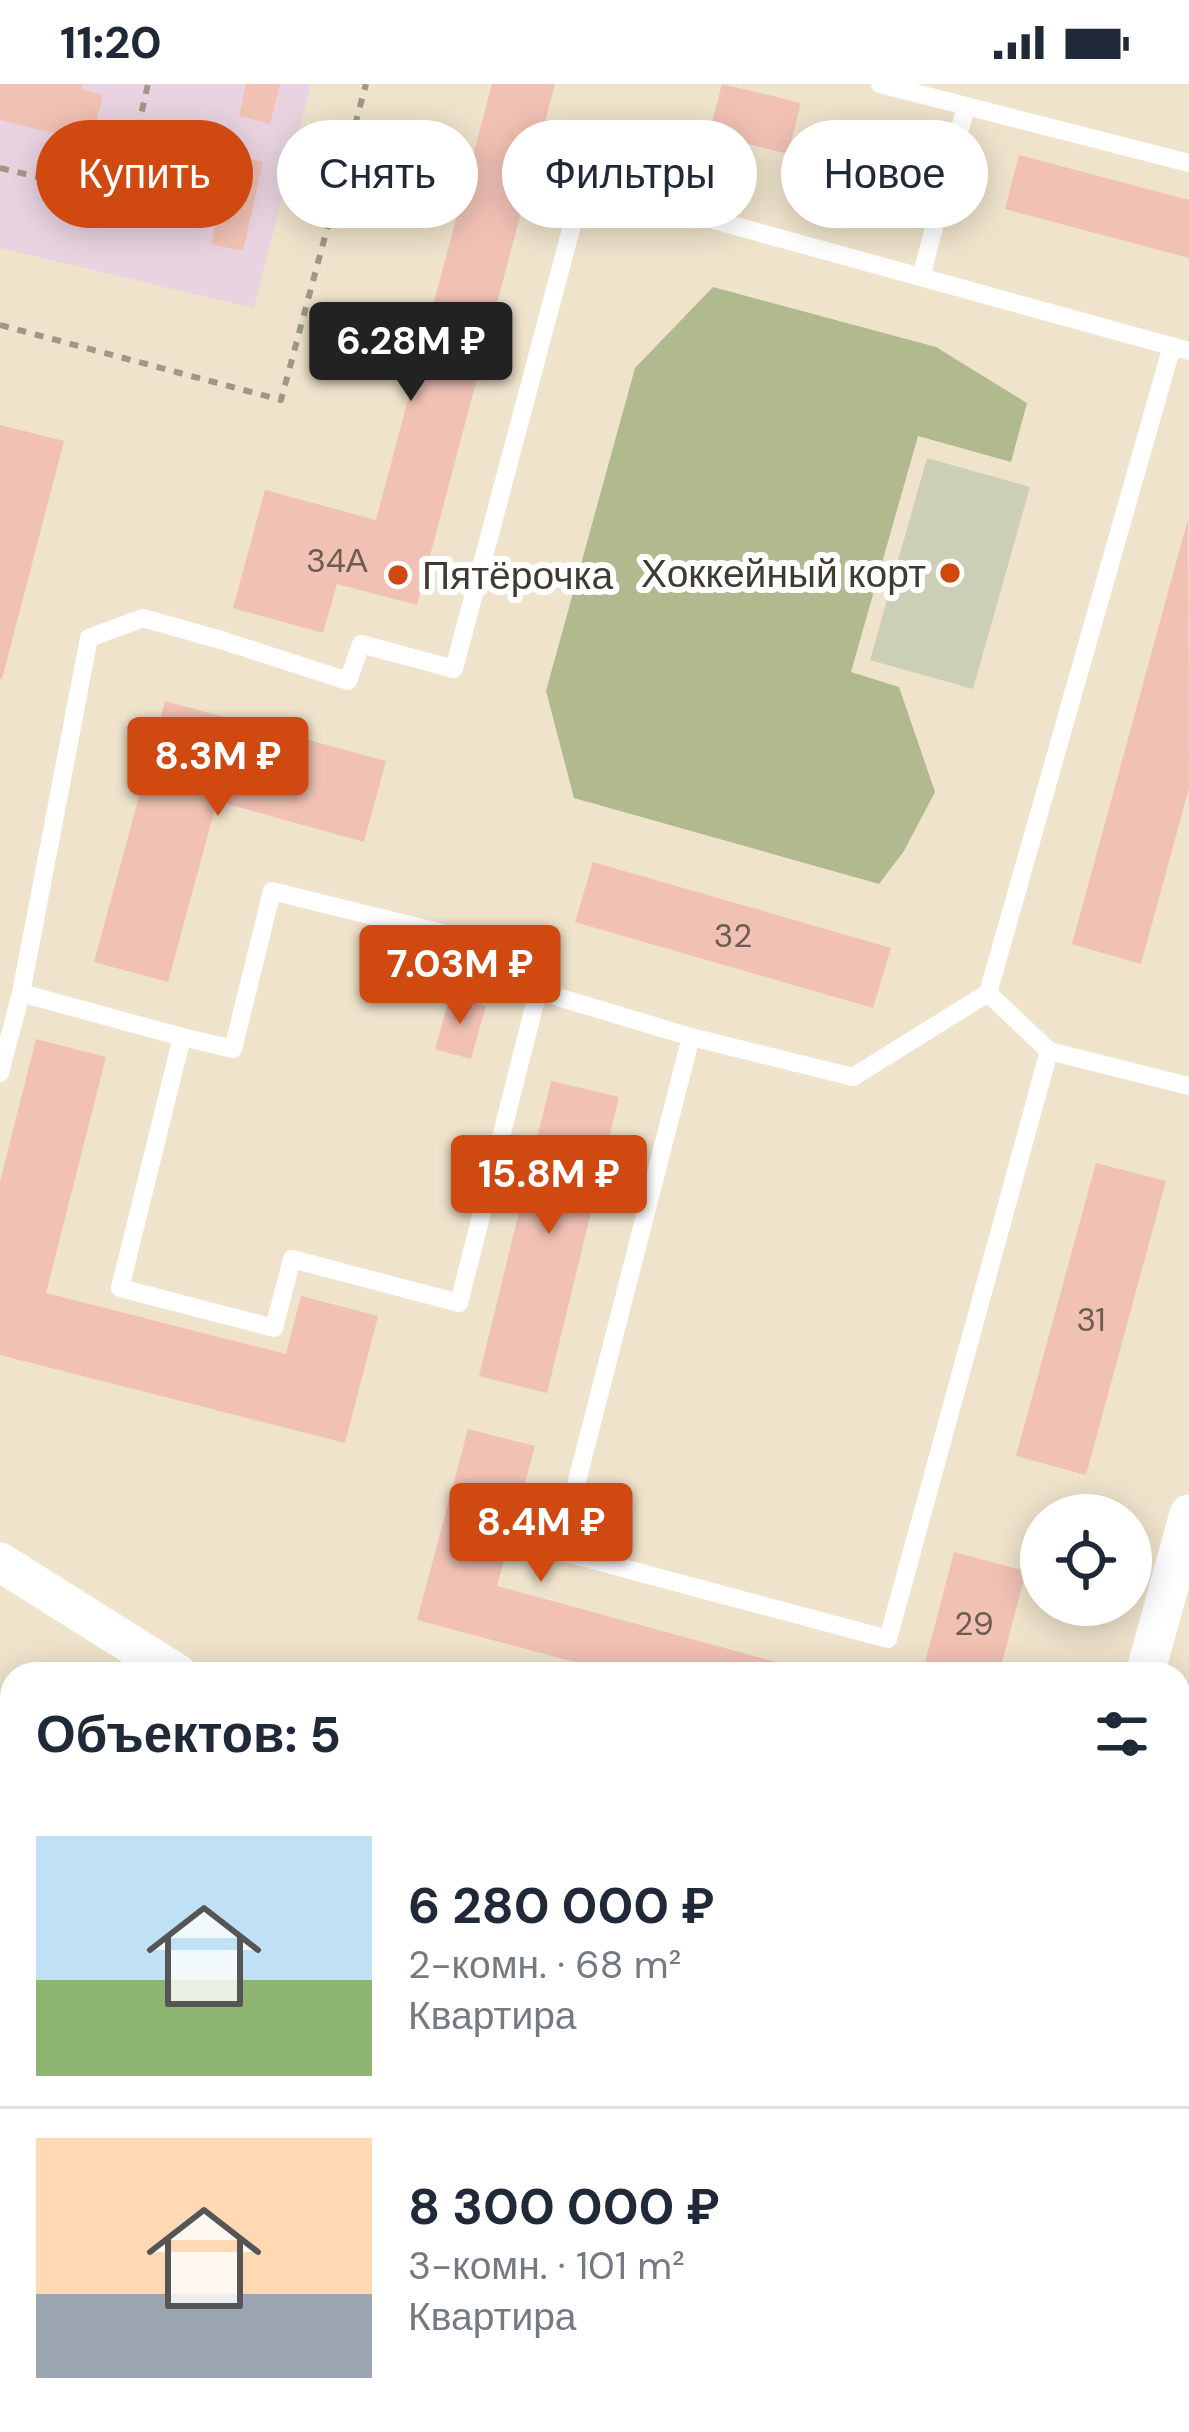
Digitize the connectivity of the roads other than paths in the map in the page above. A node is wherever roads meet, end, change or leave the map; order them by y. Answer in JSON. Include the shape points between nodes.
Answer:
{"nodes":[{"id":1,"x":880,"y":84,"type":"edge"},
{"id":2,"x":966,"y":106,"type":"junction"},
{"id":3,"x":1189,"y":163,"type":"edge"},
{"id":4,"x":921,"y":277,"type":"junction"},
{"id":5,"x":1180,"y":348,"type":"edge"},
{"id":6,"x":538,"y":992,"type":"junction"},
{"id":7,"x":21,"y":993,"type":"junction"},
{"id":8,"x":988,"y":993,"type":"junction"},
{"id":9,"x":182,"y":1037,"type":"junction"},
{"id":10,"x":692,"y":1037,"type":"junction"},
{"id":11,"x":1049,"y":1051,"type":"junction"},
{"id":12,"x":0,"y":1073,"type":"edge"},
{"id":13,"x":1189,"y":1086,"type":"edge"},
{"id":14,"x":1189,"y":1514,"type":"edge"},
{"id":15,"x":0,"y":1562,"type":"edge"},
{"id":16,"x":159,"y":1662,"type":"edge"},
{"id":17,"x":1148,"y":1662,"type":"edge"}],
"edges":[{"from":1,"to":2,"type":"lane"},
{"from":2,"to":3,"type":"lane"},
{"from":2,"to":4,"type":"lane"},
{"from":4,"to":5,"type":"lane"},
{"from":4,"to":7,"type":"lane","via":[[583,184],[454,669],[361,644],[348,681],[143,618],[88,638]]},
{"from":5,"to":8,"type":"lane"},
{"from":6,"to":9,"type":"lane","via":[[454,936],[272,891],[233,1049]]},
{"from":6,"to":9,"type":"lane","via":[[458,1303],[292,1259],[274,1328],[120,1288]]},
{"from":6,"to":10,"type":"lane"},
{"from":7,"to":9,"type":"lane"},
{"from":7,"to":12,"type":"lane"},
{"from":8,"to":10,"type":"lane","via":[[853,1077]]},
{"from":8,"to":11,"type":"lane"},
{"from":10,"to":11,"type":"lane","via":[[559,1552],[888,1639]]},
{"from":11,"to":13,"type":"lane"},
{"from":14,"to":17,"type":"street"},
{"from":15,"to":16,"type":"street"}]}
